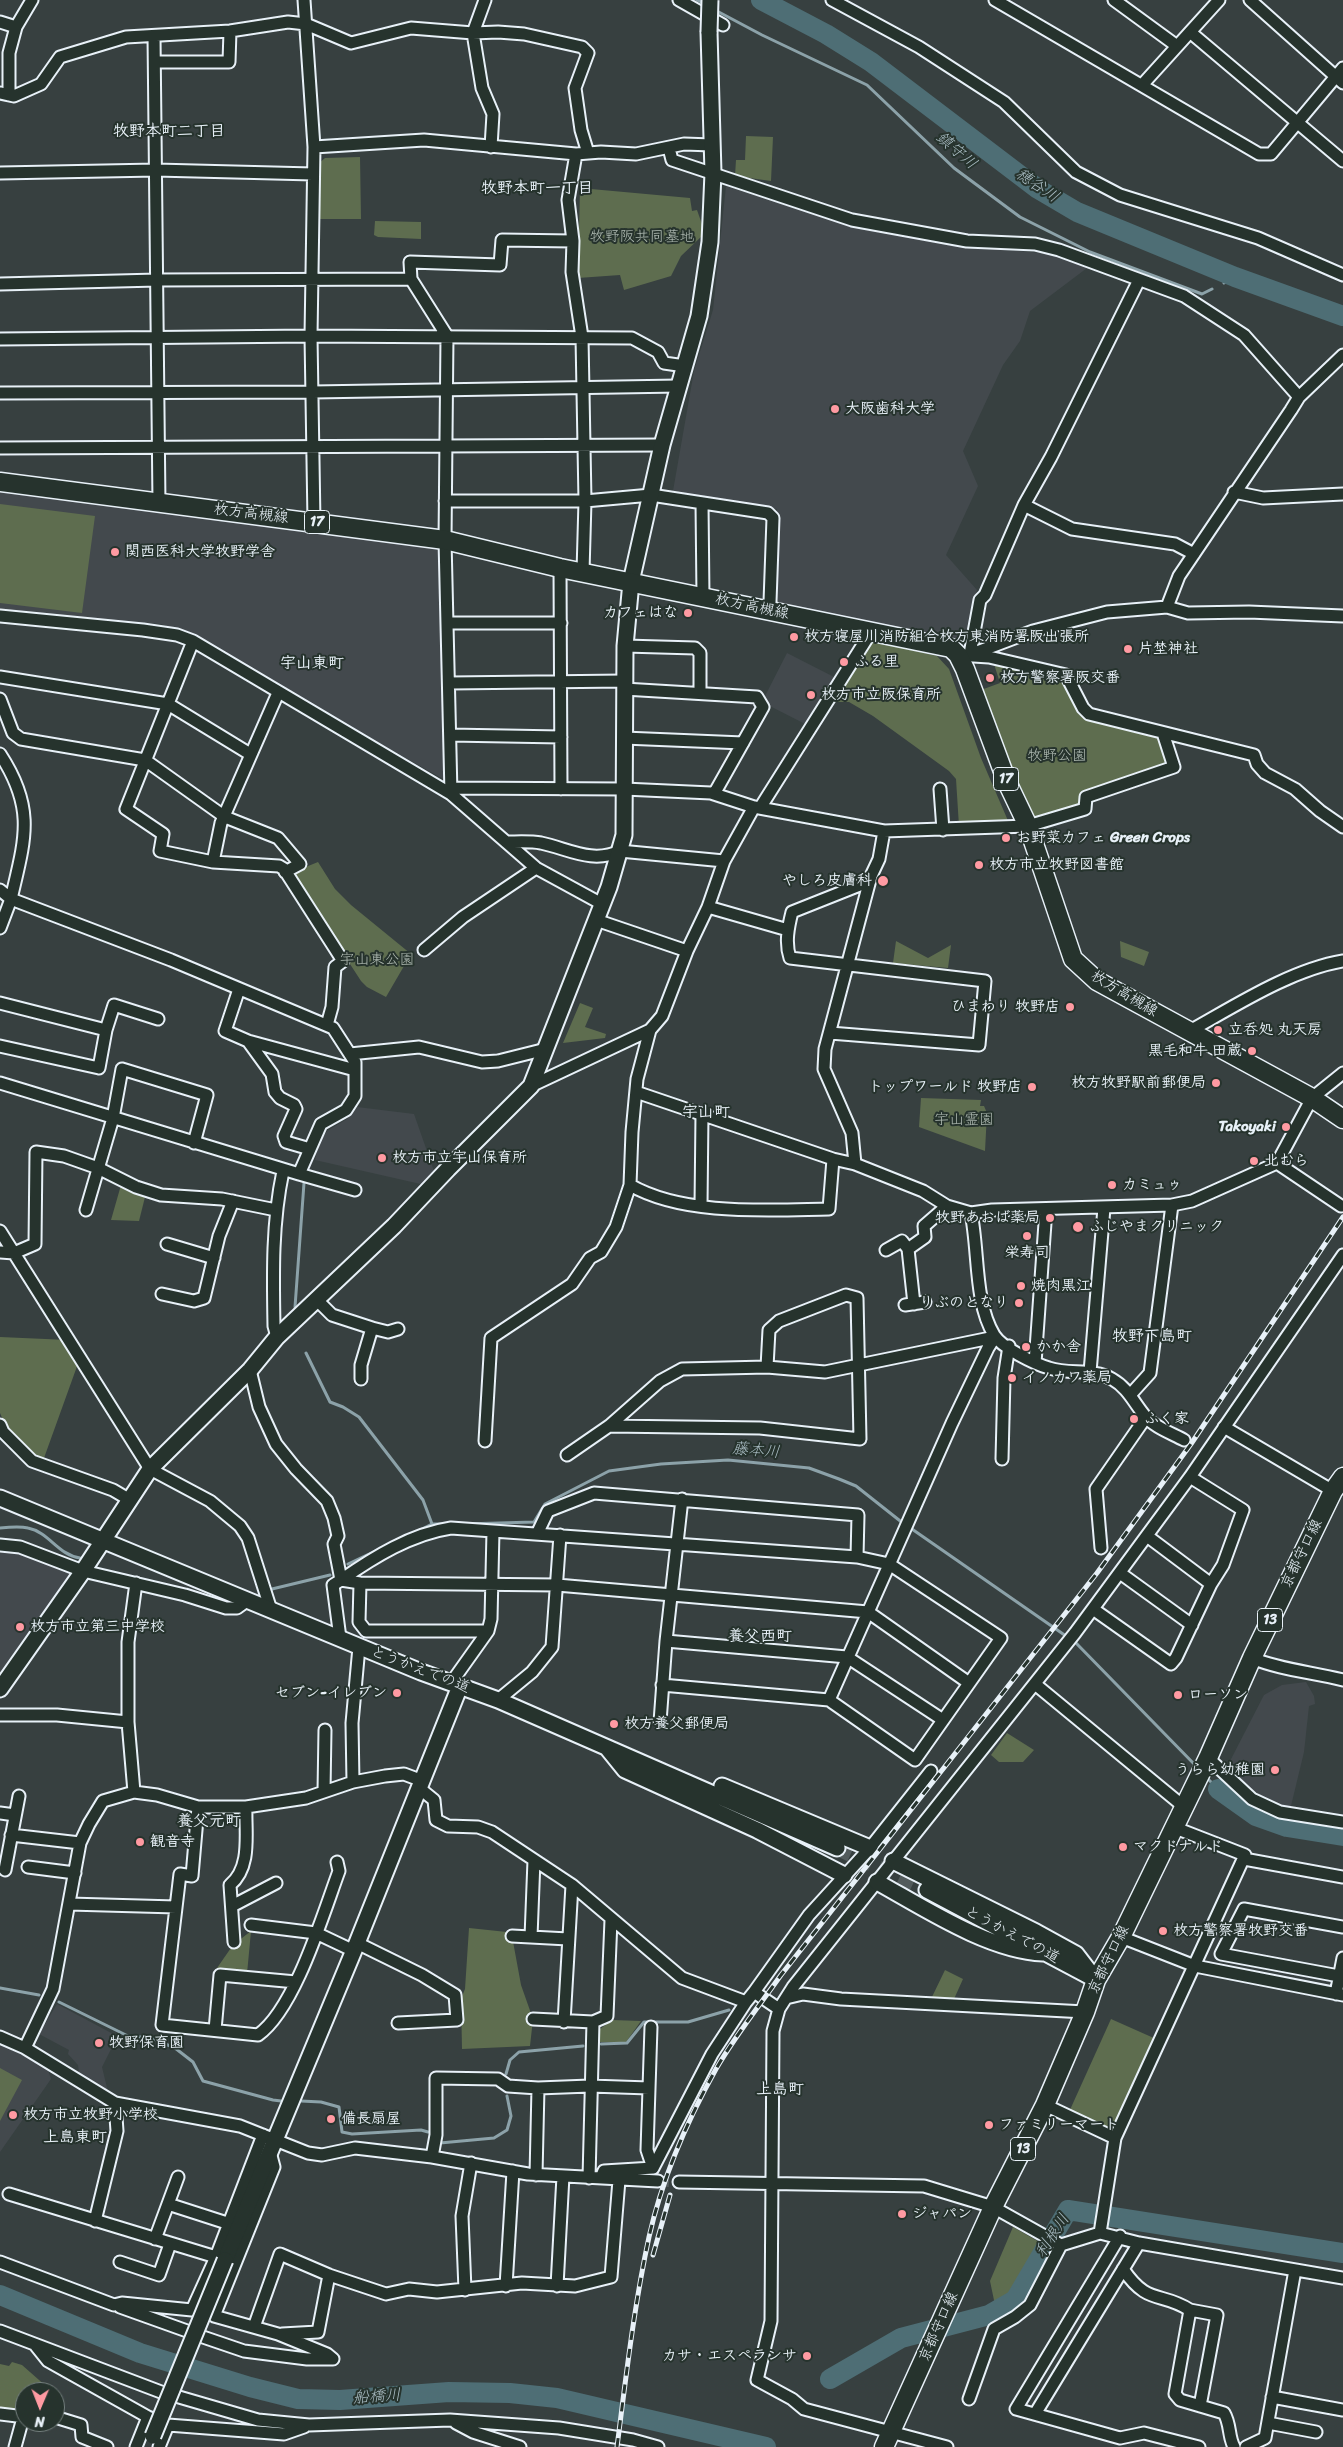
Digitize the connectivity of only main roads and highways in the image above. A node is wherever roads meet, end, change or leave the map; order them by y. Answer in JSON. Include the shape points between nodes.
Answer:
{"nodes":[{"id":1,"x":0,"y":482,"type":"edge"},
{"id":2,"x":1343,"y":1120,"type":"edge"},
{"id":3,"x":1338,"y":1484,"type":"edge"},
{"id":4,"x":887,"y":2442,"type":"edge"}],
"edges":[{"from":1,"to":2,"type":"main road","name":"枚方高槻線","number":"17","via":[[445,540],[560,568],[946,646],[964,655],[965,669],[1007,782],[1028,826],[1073,959],[1096,981],[1312,1098]]},
{"from":3,"to":4,"type":"main road","name":"京都守口線","number":"13","via":[[1252,1658],[1203,1768],[1096,1980],[1086,2012],[1045,2106],[993,2207]]}]}
